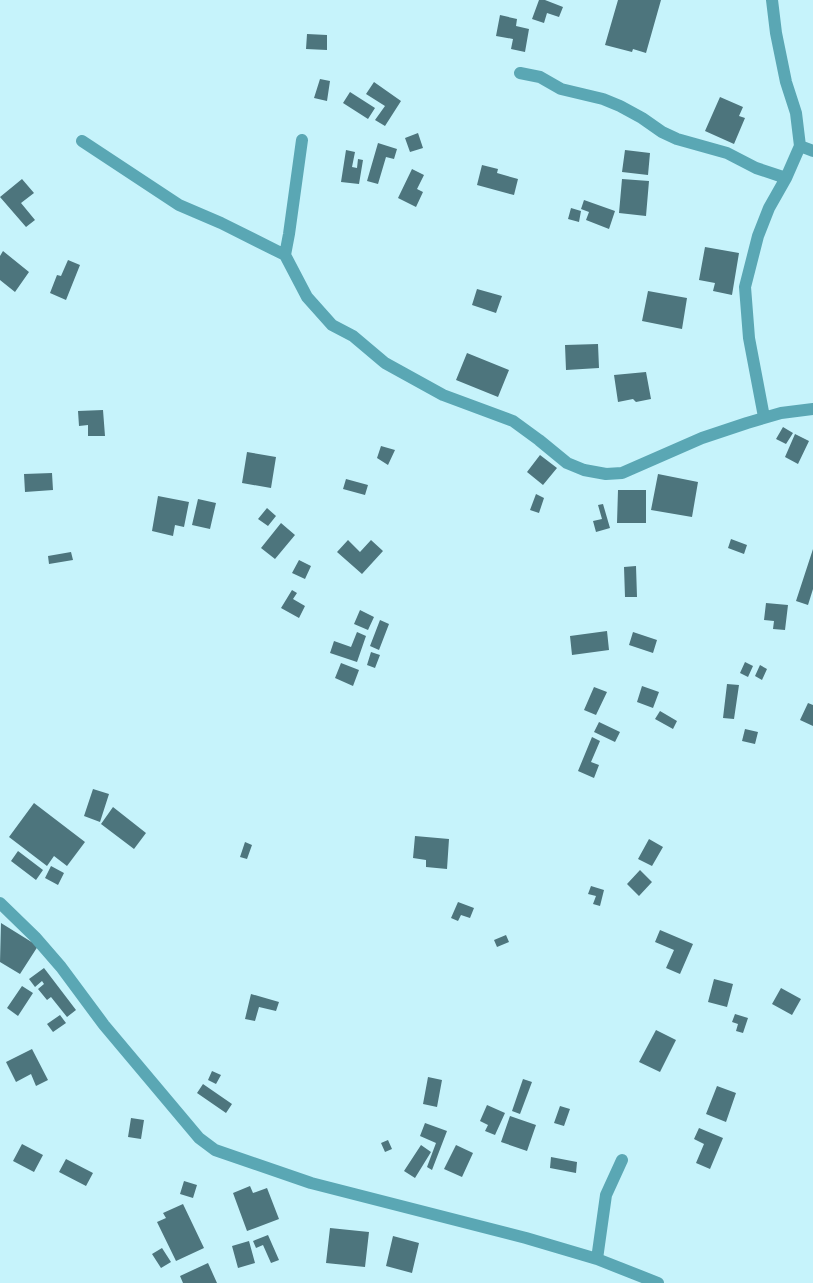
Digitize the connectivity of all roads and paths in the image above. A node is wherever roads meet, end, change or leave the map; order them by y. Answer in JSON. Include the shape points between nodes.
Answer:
{"nodes":[{"id":1,"x":772,"y":0,"type":"edge"},
{"id":2,"x":520,"y":73,"type":"dead end"},
{"id":3,"x":302,"y":140,"type":"dead end"},
{"id":4,"x":82,"y":141,"type":"dead end"},
{"id":5,"x":800,"y":146,"type":"junction"},
{"id":6,"x":813,"y":151,"type":"edge"},
{"id":7,"x":786,"y":178,"type":"junction"},
{"id":8,"x":285,"y":255,"type":"junction"},
{"id":9,"x":813,"y":409,"type":"edge"},
{"id":10,"x":764,"y":418,"type":"junction"},
{"id":11,"x":0,"y":903,"type":"edge"},
{"id":12,"x":622,"y":1160,"type":"dead end"},
{"id":13,"x":597,"y":1259,"type":"junction"},
{"id":14,"x":658,"y":1283,"type":"edge"}],
"edges":[{"from":1,"to":5,"type":"street"},
{"from":2,"to":7,"type":"street","via":[[540,77],[561,89],[603,99],[678,139],[727,153]]},
{"from":3,"to":8,"type":"street"},
{"from":4,"to":8,"type":"street","via":[[179,206]]},
{"from":5,"to":6,"type":"street"},
{"from":5,"to":7,"type":"street"},
{"from":7,"to":10,"type":"street","via":[[758,236],[745,287],[749,338]]},
{"from":8,"to":10,"type":"street","via":[[307,297],[332,325],[353,336],[385,363],[434,390],[513,421],[567,463],[584,470],[622,473],[702,438]]},
{"from":9,"to":10,"type":"street","via":[[781,412]]},
{"from":11,"to":13,"type":"street","via":[[62,967],[104,1025],[199,1138],[214,1150],[311,1183]]},
{"from":12,"to":13,"type":"street","via":[[606,1195]]},
{"from":13,"to":14,"type":"street"}]}
